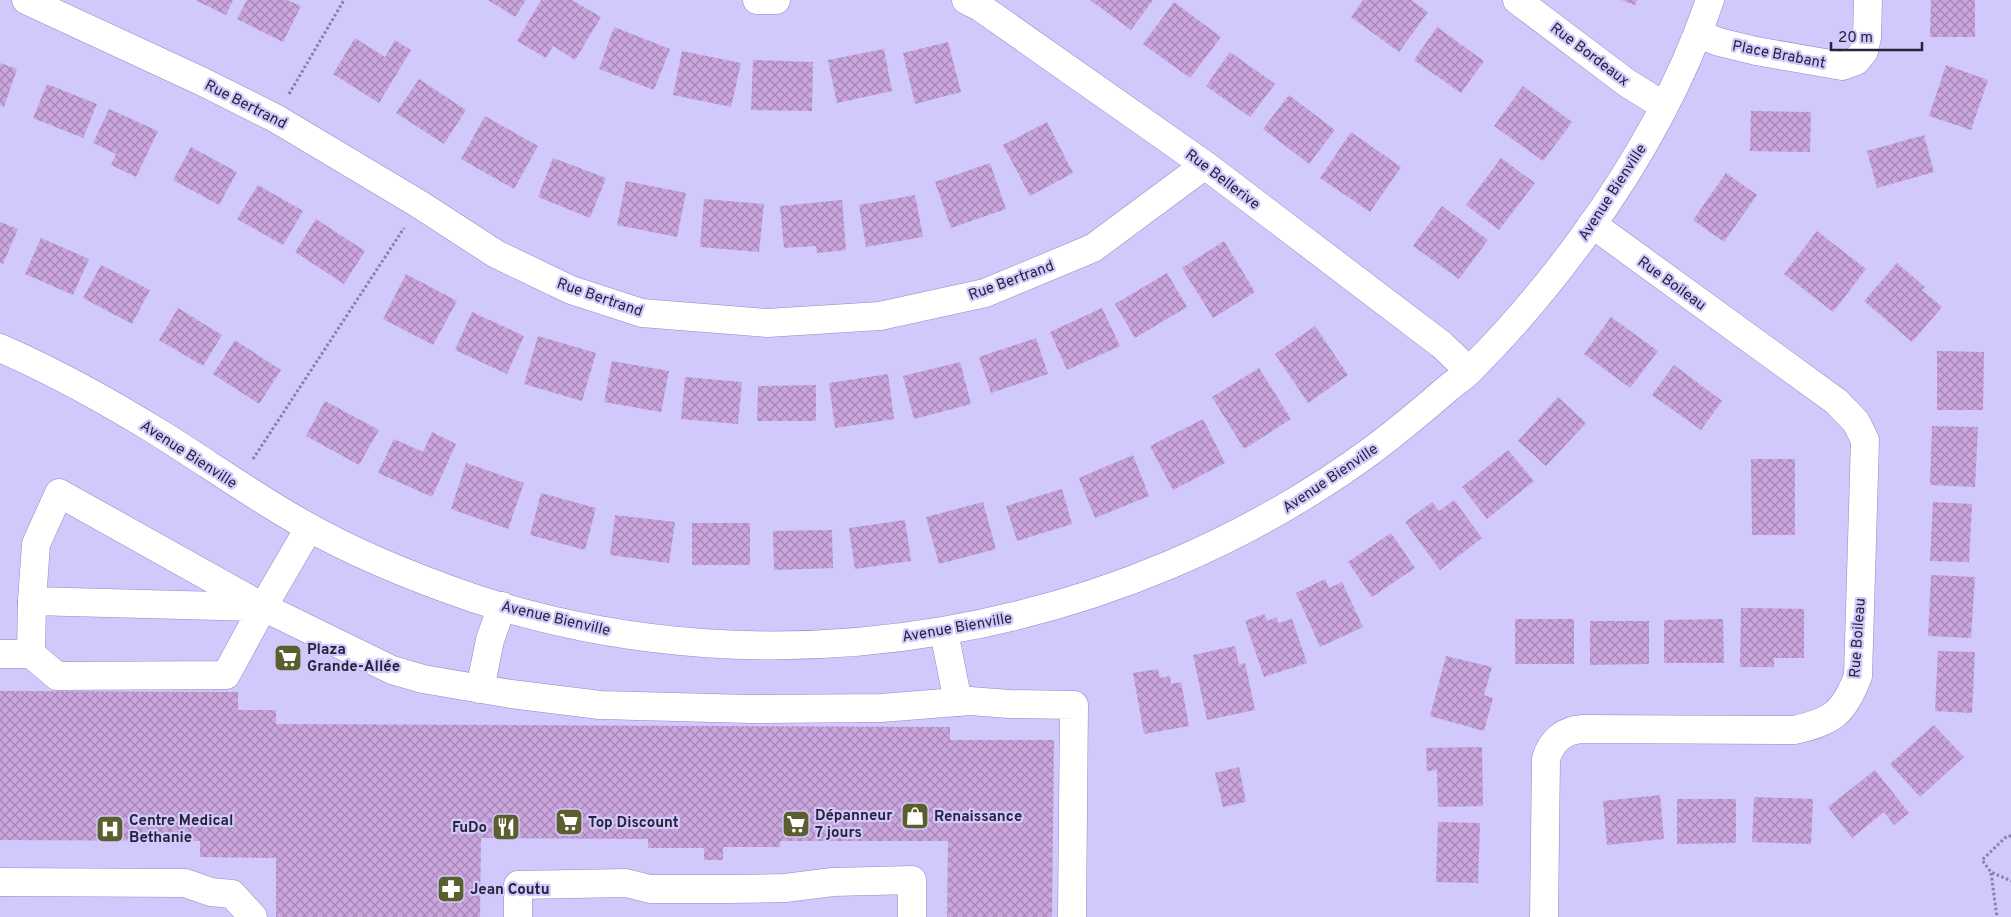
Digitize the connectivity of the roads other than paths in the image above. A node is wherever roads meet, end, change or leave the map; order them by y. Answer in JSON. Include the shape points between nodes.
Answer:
{"nodes":[{"id":1,"x":26,"y":0,"type":"edge"},
{"id":2,"x":757,"y":0,"type":"edge"},
{"id":3,"x":776,"y":0,"type":"edge"},
{"id":4,"x":966,"y":0,"type":"edge"},
{"id":5,"x":1517,"y":0,"type":"edge"},
{"id":6,"x":1710,"y":0,"type":"edge"},
{"id":7,"x":1868,"y":0,"type":"edge"},
{"id":8,"x":1698,"y":34,"type":"junction"},
{"id":9,"x":1664,"y":106,"type":"junction"},
{"id":10,"x":1205,"y":165,"type":"junction"},
{"id":11,"x":1592,"y":224,"type":"junction"},
{"id":12,"x":0,"y":348,"type":"edge"},
{"id":13,"x":1469,"y":371,"type":"junction"},
{"id":14,"x":309,"y":528,"type":"junction"},
{"id":15,"x":32,"y":601,"type":"junction"},
{"id":16,"x":502,"y":606,"type":"junction"},
{"id":17,"x":263,"y":607,"type":"junction"},
{"id":18,"x":944,"y":632,"type":"junction"},
{"id":19,"x":0,"y":654,"type":"edge"},
{"id":20,"x":31,"y":654,"type":"junction"},
{"id":21,"x":480,"y":689,"type":"junction"},
{"id":22,"x":958,"y":702,"type":"junction"},
{"id":23,"x":0,"y":882,"type":"edge"},
{"id":24,"x":253,"y":917,"type":"edge"},
{"id":25,"x":518,"y":917,"type":"edge"},
{"id":26,"x":912,"y":917,"type":"edge"},
{"id":27,"x":1072,"y":917,"type":"edge"},
{"id":28,"x":1544,"y":917,"type":"edge"}],
"edges":[{"from":1,"to":10,"type":"street","name":"Rue Bertrand","via":[[275,118],[496,254],[571,290],[642,313],[767,323],[880,316],[984,293],[1094,248]]},
{"from":2,"to":3,"type":"street"},
{"from":4,"to":10,"type":"street","name":"Rue Bellerive"},
{"from":5,"to":9,"type":"street","name":"Rue Bordeaux","via":[[1627,83]]},
{"from":6,"to":8,"type":"street","name":"Avenue Bienville"},
{"from":7,"to":8,"type":"street","name":"Place Brabant","via":[[1864,51],[1856,61],[1842,66],[1746,49]]},
{"from":8,"to":9,"type":"street","name":"Avenue Bienville"},
{"from":9,"to":11,"type":"street","name":"Avenue Bienville","via":[[1626,175]]},
{"from":10,"to":13,"type":"street","name":"Rue Bellerive","via":[[1442,345]]},
{"from":11,"to":13,"type":"street","name":"Avenue Bienville","via":[[1558,270]]},
{"from":11,"to":28,"type":"street","name":"Rue Boileau","via":[[1837,402],[1856,422],[1864,440],[1858,676],[1850,697],[1838,712],[1819,725],[1794,730],[1583,728],[1562,735],[1551,745],[1546,759]]},
{"from":12,"to":14,"type":"street","name":"Avenue Bienville","via":[[126,413]]},
{"from":13,"to":18,"type":"street","name":"Avenue Bienville","via":[[1409,422],[1342,472],[1244,531],[1158,571],[1100,592],[1035,612]]},
{"from":14,"to":16,"type":"street","name":"Avenue Bienville","via":[[425,581]]},
{"from":14,"to":17,"type":"street"},
{"from":15,"to":17,"type":"street"},
{"from":15,"to":17,"type":"street","via":[[36,544],[59,493]]},
{"from":15,"to":20,"type":"street"},
{"from":16,"to":18,"type":"street","name":"Avenue Bienville","via":[[625,634],[728,644],[856,642]]},
{"from":16,"to":21,"type":"street","via":[[490,640]]},
{"from":17,"to":20,"type":"street","via":[[226,675],[57,676]]},
{"from":17,"to":21,"type":"street","via":[[392,670]]},
{"from":18,"to":22,"type":"street"},
{"from":19,"to":20,"type":"street"},
{"from":21,"to":22,"type":"street","via":[[600,705],[661,707],[881,708]]},
{"from":22,"to":27,"type":"street","via":[[1074,705]]},
{"from":23,"to":24,"type":"street","via":[[185,883],[211,892],[232,894]]},
{"from":25,"to":26,"type":"street","via":[[518,885],[626,883],[650,889],[767,888],[912,880]]}]}
